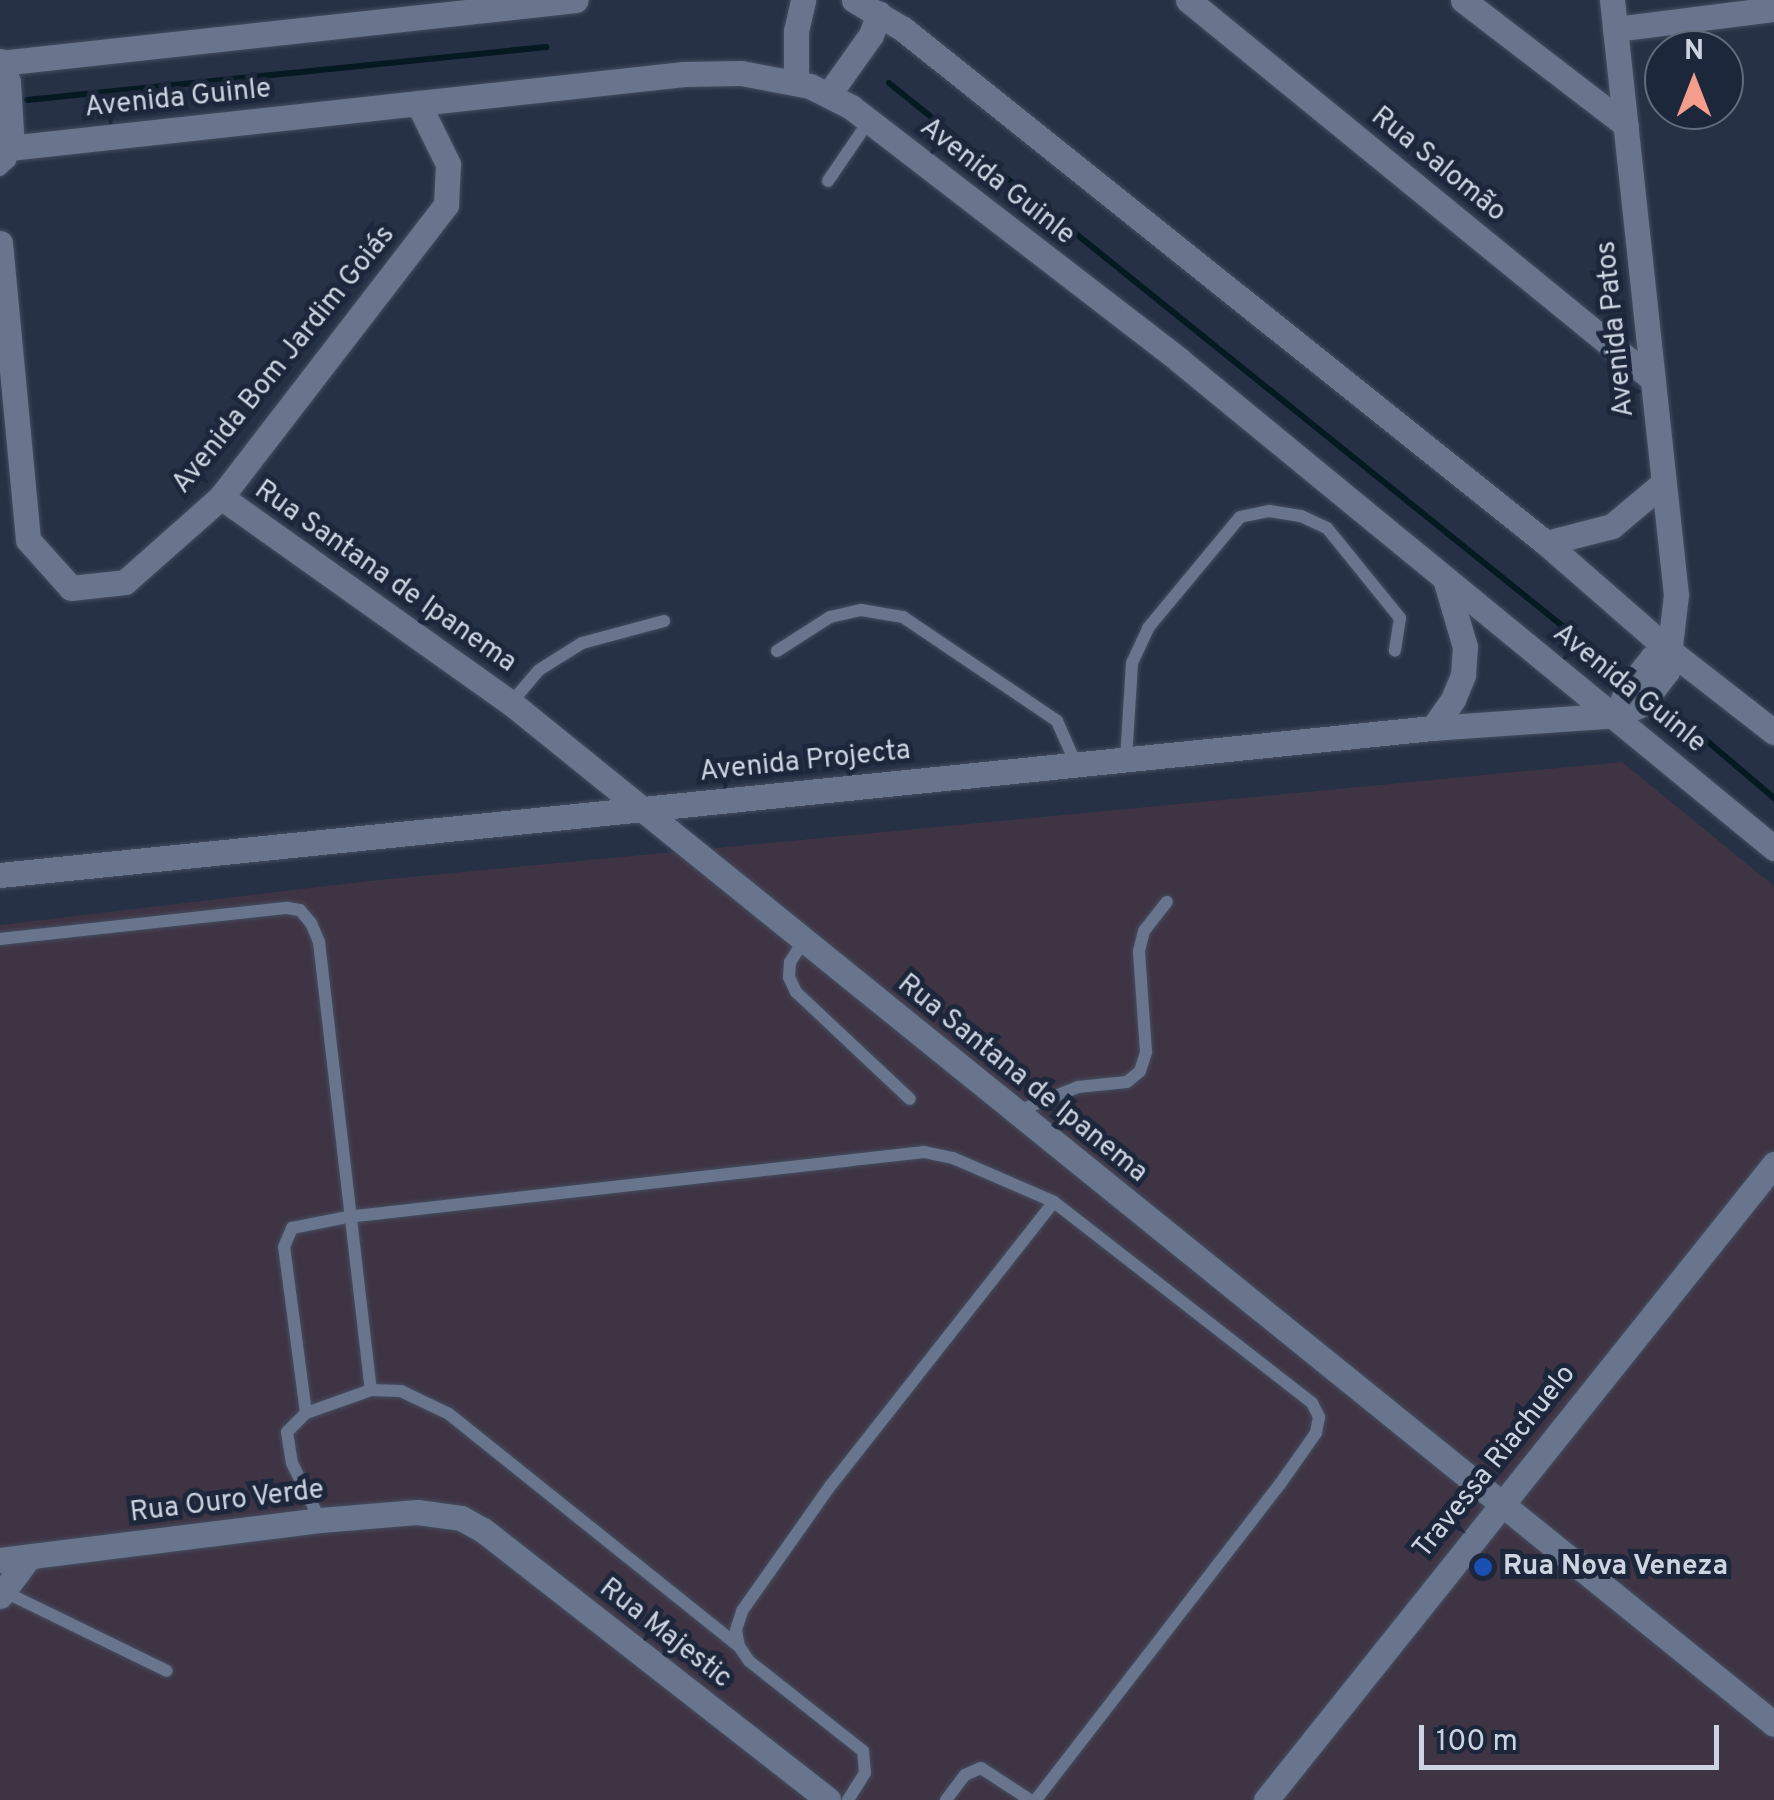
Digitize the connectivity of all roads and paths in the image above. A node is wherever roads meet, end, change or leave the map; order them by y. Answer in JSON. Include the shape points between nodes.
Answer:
{"nodes":[{"id":1,"x":576,"y":0,"type":"edge"},
{"id":2,"x":802,"y":0,"type":"edge"},
{"id":3,"x":854,"y":0,"type":"edge"},
{"id":4,"x":1188,"y":0,"type":"edge"},
{"id":5,"x":1463,"y":0,"type":"edge"},
{"id":6,"x":1612,"y":0,"type":"edge"},
{"id":7,"x":879,"y":7,"type":"edge"},
{"id":8,"x":1774,"y":9,"type":"edge"},
{"id":9,"x":1616,"y":28,"type":"junction"},
{"id":10,"x":0,"y":63,"type":"edge"},
{"id":11,"x":796,"y":81,"type":"junction"},
{"id":12,"x":829,"y":94,"type":"junction"},
{"id":13,"x":418,"y":102,"type":"junction"},
{"id":14,"x":869,"y":121,"type":"junction"},
{"id":15,"x":1626,"y":124,"type":"junction"},
{"id":16,"x":4,"y":155,"type":"edge"},
{"id":17,"x":828,"y":180,"type":"dead end"},
{"id":18,"x":0,"y":243,"type":"edge"},
{"id":19,"x":1650,"y":378,"type":"junction"},
{"id":20,"x":1662,"y":484,"type":"junction"},
{"id":21,"x":220,"y":497,"type":"junction"},
{"id":22,"x":1546,"y":543,"type":"junction"},
{"id":23,"x":1446,"y":582,"type":"junction"},
{"id":24,"x":664,"y":621,"type":"dead end"},
{"id":25,"x":778,"y":650,"type":"dead end"},
{"id":26,"x":1395,"y":650,"type":"dead end"},
{"id":27,"x":1670,"y":651,"type":"junction"},
{"id":28,"x":511,"y":703,"type":"junction"},
{"id":29,"x":1617,"y":715,"type":"junction"},
{"id":30,"x":1433,"y":728,"type":"junction"},
{"id":31,"x":1774,"y":732,"type":"edge"},
{"id":32,"x":1126,"y":760,"type":"junction"},
{"id":33,"x":1076,"y":764,"type":"junction"},
{"id":34,"x":642,"y":809,"type":"junction"},
{"id":35,"x":1774,"y":848,"type":"edge"},
{"id":36,"x":0,"y":876,"type":"edge"},
{"id":37,"x":1167,"y":902,"type":"dead end"},
{"id":38,"x":0,"y":939,"type":"edge"},
{"id":39,"x":804,"y":940,"type":"junction"},
{"id":40,"x":910,"y":1099,"type":"dead end"},
{"id":41,"x":1015,"y":1112,"type":"junction"},
{"id":42,"x":1774,"y":1164,"type":"edge"},
{"id":43,"x":1054,"y":1202,"type":"junction"},
{"id":44,"x":348,"y":1216,"type":"junction"},
{"id":45,"x":371,"y":1390,"type":"junction"},
{"id":46,"x":306,"y":1413,"type":"junction"},
{"id":47,"x":1498,"y":1504,"type":"junction"},
{"id":48,"x":462,"y":1518,"type":"joint"},
{"id":49,"x":320,"y":1520,"type":"junction"},
{"id":50,"x":29,"y":1557,"type":"junction"},
{"id":51,"x":0,"y":1560,"type":"edge"},
{"id":52,"x":2,"y":1594,"type":"edge"},
{"id":53,"x":739,"y":1646,"type":"junction"},
{"id":54,"x":167,"y":1671,"type":"dead end"},
{"id":55,"x":1774,"y":1724,"type":"edge"},
{"id":56,"x":828,"y":1800,"type":"edge"},
{"id":57,"x":848,"y":1800,"type":"edge"},
{"id":58,"x":946,"y":1800,"type":"edge"},
{"id":59,"x":1032,"y":1800,"type":"edge"},
{"id":60,"x":1266,"y":1800,"type":"edge"}],
"edges":[{"from":1,"to":10,"type":"street","name":"Avenida Guinle"},
{"from":2,"to":11,"type":"street"},
{"from":3,"to":7,"type":"street","name":"Avenida Guinle"},
{"from":4,"to":19,"type":"street","name":"Rua Salomão"},
{"from":5,"to":15,"type":"street"},
{"from":6,"to":9,"type":"street","name":"Avenida Patos"},
{"from":7,"to":12,"type":"street","via":[[871,35]]},
{"from":7,"to":22,"type":"street","name":"Avenida Guinle"},
{"from":8,"to":9,"type":"street"},
{"from":9,"to":15,"type":"street","name":"Avenida Patos"},
{"from":10,"to":16,"type":"street","via":[[8,82]]},
{"from":11,"to":12,"type":"street","name":"Avenida Guinle"},
{"from":11,"to":13,"type":"street","name":"Avenida Guinle","via":[[684,74]]},
{"from":12,"to":14,"type":"street","name":"Avenida Guinle"},
{"from":13,"to":16,"type":"street","name":"Avenida Guinle"},
{"from":13,"to":21,"type":"street","name":"Avenida Bom Jardim Goiás","via":[[448,164],[446,204]]},
{"from":14,"to":17,"type":"lane"},
{"from":14,"to":23,"type":"street","name":"Avenida Guinle","via":[[1179,360]]},
{"from":15,"to":19,"type":"street","name":"Avenida Patos"},
{"from":18,"to":21,"type":"street","name":"Avenida Bom Jardim Goiás","via":[[28,540],[71,588],[125,582]]},
{"from":19,"to":20,"type":"street","name":"Avenida Patos"},
{"from":20,"to":22,"type":"street","via":[[1612,526]]},
{"from":20,"to":27,"type":"street","name":"Avenida Patos","via":[[1676,595]]},
{"from":21,"to":28,"type":"street","name":"Rua Santana de Ipanema"},
{"from":22,"to":27,"type":"street","name":"Avenida Guinle"},
{"from":23,"to":29,"type":"street","name":"Avenida Guinle"},
{"from":23,"to":30,"type":"street","via":[[1466,646],[1458,687]]},
{"from":24,"to":28,"type":"lane","via":[[582,642],[539,670]]},
{"from":25,"to":33,"type":"lane","via":[[830,617],[861,610],[903,616],[1057,721]]},
{"from":26,"to":32,"type":"lane","via":[[1400,618],[1326,528],[1269,511],[1240,517],[1148,628],[1132,663]]},
{"from":27,"to":29,"type":"street","via":[[1652,658],[1626,690]]},
{"from":27,"to":31,"type":"street","name":"Avenida Guinle"},
{"from":28,"to":34,"type":"street","name":"Rua Santana de Ipanema"},
{"from":29,"to":30,"type":"street","name":"Avenida Projecta"},
{"from":29,"to":35,"type":"street","name":"Avenida Guinle"},
{"from":30,"to":32,"type":"street","name":"Avenida Projecta"},
{"from":32,"to":33,"type":"street","name":"Avenida Projecta"},
{"from":33,"to":34,"type":"street","name":"Avenida Projecta"},
{"from":34,"to":36,"type":"street","name":"Avenida Projecta"},
{"from":34,"to":39,"type":"street","name":"Rua Santana de Ipanema"},
{"from":37,"to":41,"type":"lane","via":[[1144,931],[1139,951],[1146,1052],[1140,1071],[1127,1082],[1078,1087]]},
{"from":38,"to":44,"type":"lane","via":[[300,910],[319,942]]},
{"from":39,"to":40,"type":"lane","via":[[790,962],[796,992]]},
{"from":39,"to":41,"type":"street","name":"Rua Santana de Ipanema"},
{"from":41,"to":47,"type":"street","name":"Rua Santana de Ipanema"},
{"from":42,"to":47,"type":"street","name":"Travessa Riachuelo"},
{"from":43,"to":44,"type":"lane","via":[[924,1152]]},
{"from":43,"to":53,"type":"lane","via":[[831,1485],[742,1610]]},
{"from":43,"to":59,"type":"lane","via":[[1312,1404],[1319,1417],[1316,1433],[1280,1484]]},
{"from":44,"to":45,"type":"lane"},
{"from":44,"to":46,"type":"lane","via":[[286,1235]]},
{"from":45,"to":46,"type":"lane"},
{"from":45,"to":53,"type":"lane","via":[[401,1392],[449,1414]]},
{"from":46,"to":49,"type":"lane","via":[[292,1423],[286,1444]]},
{"from":47,"to":55,"type":"street","name":"Rua Santana de Ipanema"},
{"from":47,"to":60,"type":"street","name":"Travessa Riachuelo"},
{"from":48,"to":49,"type":"street","name":"Rua Ouro Verde","via":[[417,1512]]},
{"from":48,"to":56,"type":"street","name":"Rua Majestic"},
{"from":49,"to":50,"type":"street","name":"Rua Ouro Verde"},
{"from":50,"to":51,"type":"street","name":"Rua Ouro Verde"},
{"from":50,"to":52,"type":"street"},
{"from":52,"to":54,"type":"lane"},
{"from":53,"to":57,"type":"lane","via":[[863,1751],[865,1772]]},
{"from":58,"to":59,"type":"lane","via":[[964,1775],[980,1768]]}]}
